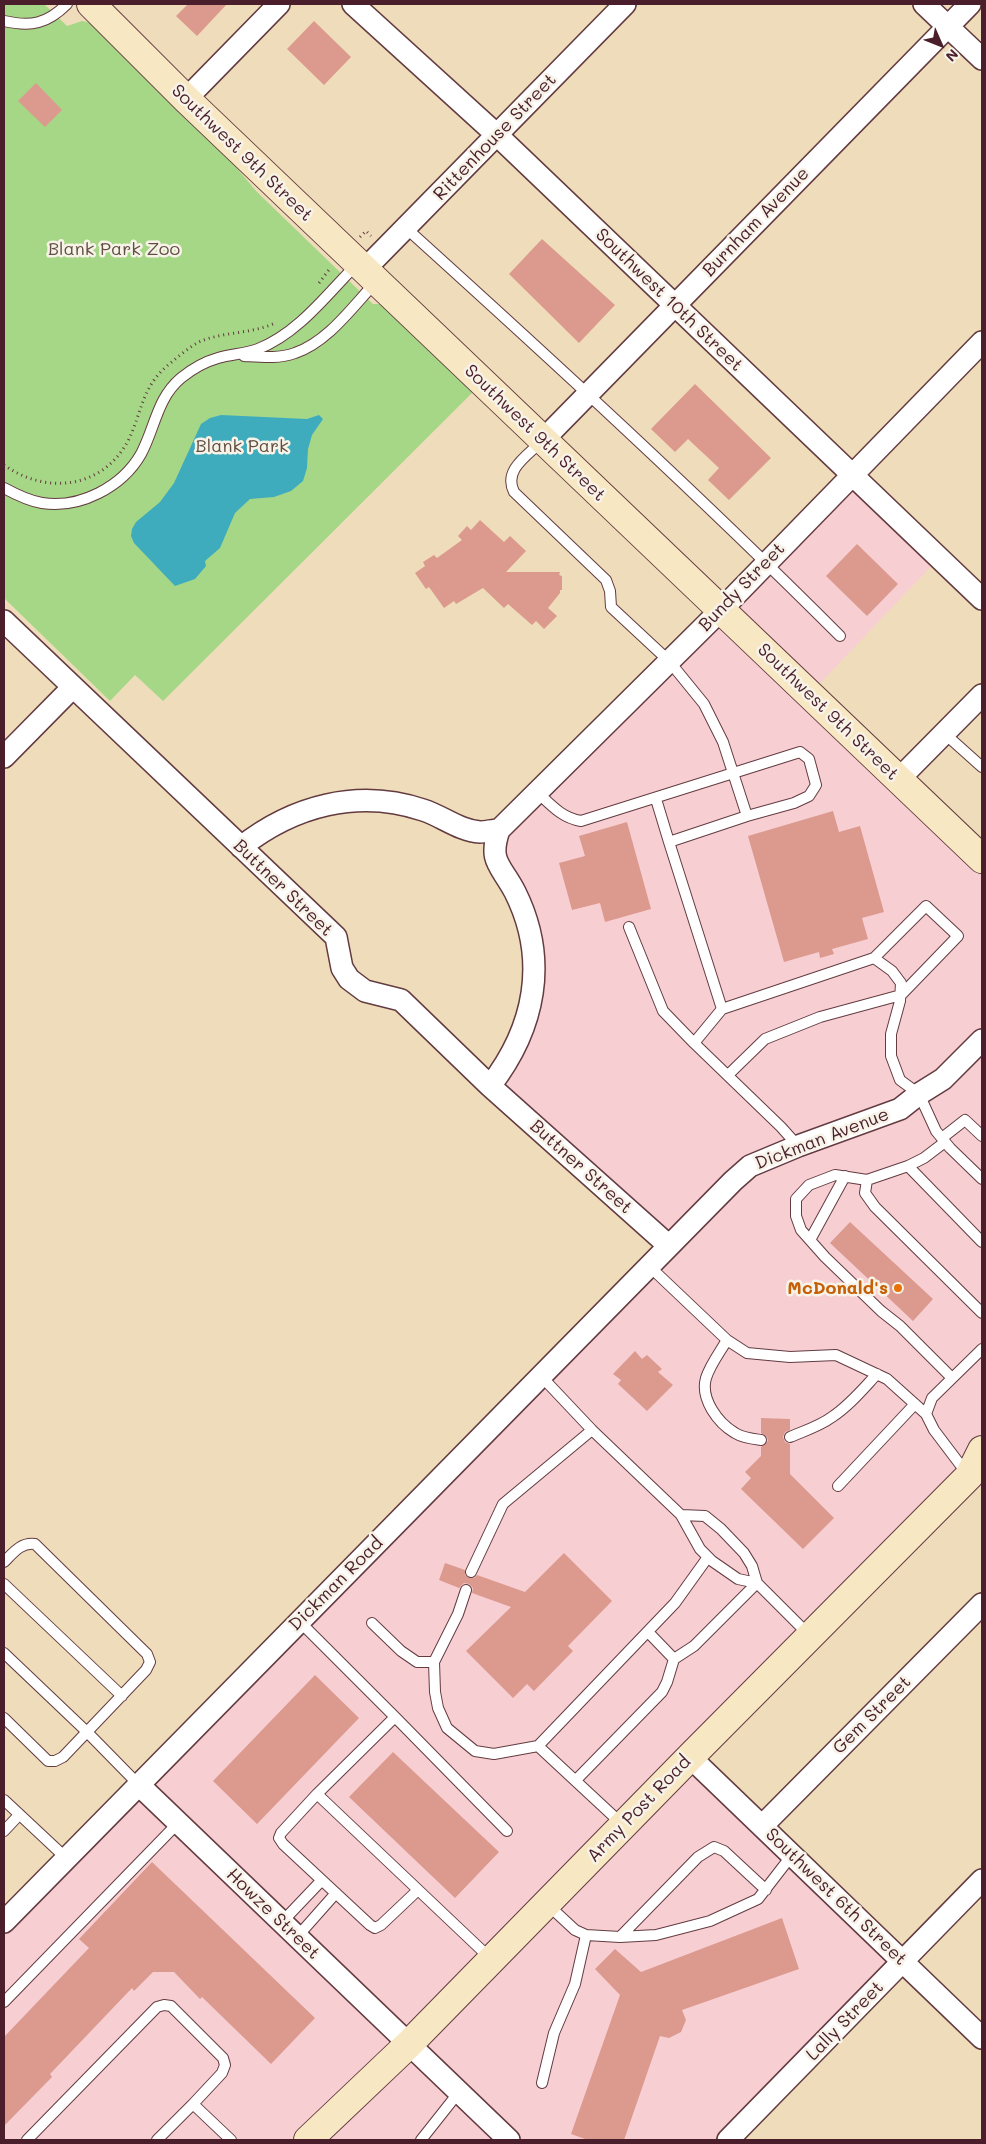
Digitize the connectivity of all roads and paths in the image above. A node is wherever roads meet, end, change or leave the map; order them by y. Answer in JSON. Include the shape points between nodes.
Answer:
{"nodes":[{"id":1,"x":67,"y":4,"type":"edge"},
{"id":2,"x":279,"y":4,"type":"edge"},
{"id":3,"x":353,"y":4,"type":"edge"},
{"id":4,"x":624,"y":4,"type":"edge"},
{"id":5,"x":924,"y":4,"type":"edge"},
{"id":6,"x":970,"y":4,"type":"edge"},
{"id":7,"x":99,"y":6,"type":"edge"},
{"id":8,"x":4,"y":21,"type":"edge"},
{"id":9,"x":948,"y":26,"type":"junction"},
{"id":10,"x":982,"y":59,"type":"edge"},
{"id":11,"x":186,"y":99,"type":"junction"},
{"id":12,"x":497,"y":135,"type":"junction"},
{"id":13,"x":406,"y":228,"type":"junction"},
{"id":14,"x":378,"y":242,"type":"dead end"},
{"id":15,"x":364,"y":263,"type":"junction"},
{"id":16,"x":331,"y":267,"type":"dead end"},
{"id":17,"x":326,"y":272,"type":"dead end"},
{"id":18,"x":675,"y":305,"type":"junction"},
{"id":19,"x":982,"y":342,"type":"edge"},
{"id":20,"x":233,"y":356,"type":"junction"},
{"id":21,"x":589,"y":394,"type":"junction"},
{"id":22,"x":543,"y":440,"type":"junction"},
{"id":23,"x":852,"y":475,"type":"junction"},
{"id":24,"x":4,"y":488,"type":"edge"},
{"id":25,"x":766,"y":563,"type":"junction"},
{"id":26,"x":982,"y":599,"type":"edge"},
{"id":27,"x":721,"y":610,"type":"junction"},
{"id":28,"x":4,"y":621,"type":"edge"},
{"id":29,"x":840,"y":636,"type":"dead end"},
{"id":30,"x":669,"y":661,"type":"junction"},
{"id":31,"x":73,"y":687,"type":"junction"},
{"id":32,"x":982,"y":695,"type":"edge"},
{"id":33,"x":944,"y":733,"type":"junction"},
{"id":34,"x":4,"y":757,"type":"edge"},
{"id":35,"x":982,"y":767,"type":"edge"},
{"id":36,"x":734,"y":773,"type":"junction"},
{"id":37,"x":899,"y":780,"type":"junction"},
{"id":38,"x":537,"y":792,"type":"junction"},
{"id":39,"x":656,"y":799,"type":"junction"},
{"id":40,"x":747,"y":816,"type":"junction"},
{"id":41,"x":499,"y":830,"type":"junction"},
{"id":42,"x":669,"y":842,"type":"junction"},
{"id":43,"x":241,"y":847,"type":"junction"},
{"id":44,"x":982,"y":859,"type":"edge"},
{"id":45,"x":628,"y":927,"type":"dead end"},
{"id":46,"x":874,"y":958,"type":"junction"},
{"id":47,"x":901,"y":995,"type":"junction"},
{"id":48,"x":722,"y":1009,"type":"junction"},
{"id":49,"x":982,"y":1040,"type":"edge"},
{"id":50,"x":694,"y":1043,"type":"junction"},
{"id":51,"x":728,"y":1075,"type":"junction"},
{"id":52,"x":490,"y":1086,"type":"junction"},
{"id":53,"x":919,"y":1094,"type":"junction"},
{"id":54,"x":982,"y":1136,"type":"edge"},
{"id":55,"x":943,"y":1140,"type":"junction"},
{"id":56,"x":798,"y":1146,"type":"junction"},
{"id":57,"x":908,"y":1166,"type":"junction"},
{"id":58,"x":845,"y":1176,"type":"junction"},
{"id":59,"x":982,"y":1179,"type":"edge"},
{"id":60,"x":867,"y":1180,"type":"junction"},
{"id":61,"x":810,"y":1240,"type":"junction"},
{"id":62,"x":982,"y":1242,"type":"edge"},
{"id":63,"x":668,"y":1245,"type":"junction"},
{"id":64,"x":648,"y":1265,"type":"junction"},
{"id":65,"x":982,"y":1313,"type":"edge"},
{"id":66,"x":727,"y":1340,"type":"junction"},
{"id":67,"x":982,"y":1349,"type":"edge"},
{"id":68,"x":877,"y":1374,"type":"junction"},
{"id":69,"x":541,"y":1376,"type":"junction"},
{"id":70,"x":952,"y":1378,"type":"junction"},
{"id":71,"x":914,"y":1404,"type":"junction"},
{"id":72,"x":926,"y":1414,"type":"junction"},
{"id":73,"x":592,"y":1430,"type":"junction"},
{"id":74,"x":790,"y":1437,"type":"dead end"},
{"id":75,"x":761,"y":1440,"type":"dead end"},
{"id":76,"x":982,"y":1450,"type":"edge"},
{"id":77,"x":978,"y":1479,"type":"edge"},
{"id":78,"x":838,"y":1486,"type":"dead end"},
{"id":79,"x":681,"y":1515,"type":"junction"},
{"id":80,"x":708,"y":1557,"type":"junction"},
{"id":81,"x":4,"y":1562,"type":"edge"},
{"id":82,"x":470,"y":1572,"type":"dead end"},
{"id":83,"x":757,"y":1583,"type":"junction"},
{"id":84,"x":4,"y":1584,"type":"edge"},
{"id":85,"x":466,"y":1590,"type":"dead end"},
{"id":86,"x":982,"y":1604,"type":"edge"},
{"id":87,"x":299,"y":1621,"type":"junction"},
{"id":88,"x":372,"y":1623,"type":"dead end"},
{"id":89,"x":648,"y":1632,"type":"junction"},
{"id":90,"x":810,"y":1636,"type":"junction"},
{"id":91,"x":4,"y":1653,"type":"edge"},
{"id":92,"x":674,"y":1659,"type":"junction"},
{"id":93,"x":434,"y":1662,"type":"junction"},
{"id":94,"x":122,"y":1696,"type":"junction"},
{"id":95,"x":394,"y":1717,"type":"junction"},
{"id":96,"x":4,"y":1718,"type":"edge"},
{"id":97,"x":87,"y":1732,"type":"junction"},
{"id":98,"x":538,"y":1746,"type":"junction"},
{"id":99,"x":690,"y":1757,"type":"junction"},
{"id":100,"x":576,"y":1780,"type":"junction"},
{"id":101,"x":138,"y":1784,"type":"junction"},
{"id":102,"x":317,"y":1794,"type":"junction"},
{"id":103,"x":4,"y":1800,"type":"edge"},
{"id":104,"x":19,"y":1815,"type":"junction"},
{"id":105,"x":178,"y":1823,"type":"junction"},
{"id":106,"x":623,"y":1825,"type":"junction"},
{"id":107,"x":762,"y":1826,"type":"junction"},
{"id":108,"x":4,"y":1831,"type":"edge"},
{"id":109,"x":507,"y":1831,"type":"dead end"},
{"id":110,"x":792,"y":1855,"type":"junction"},
{"id":111,"x":66,"y":1858,"type":"junction"},
{"id":112,"x":322,"y":1880,"type":"junction"},
{"id":113,"x":982,"y":1880,"type":"edge"},
{"id":114,"x":418,"y":1890,"type":"junction"},
{"id":115,"x":766,"y":1890,"type":"junction"},
{"id":116,"x":336,"y":1893,"type":"junction"},
{"id":117,"x":546,"y":1904,"type":"junction"},
{"id":118,"x":4,"y":1922,"type":"edge"},
{"id":119,"x":289,"y":1929,"type":"junction"},
{"id":120,"x":586,"y":1935,"type":"junction"},
{"id":121,"x":620,"y":1937,"type":"junction"},
{"id":122,"x":491,"y":1960,"type":"junction"},
{"id":123,"x":902,"y":1961,"type":"junction"},
{"id":124,"x":4,"y":2002,"type":"edge"},
{"id":125,"x":982,"y":2038,"type":"edge"},
{"id":126,"x":409,"y":2044,"type":"junction"},
{"id":127,"x":542,"y":2083,"type":"dead end"},
{"id":128,"x":459,"y":2092,"type":"junction"},
{"id":129,"x":193,"y":2104,"type":"junction"},
{"id":130,"x":27,"y":2140,"type":"edge"},
{"id":131,"x":156,"y":2140,"type":"edge"},
{"id":132,"x":231,"y":2140,"type":"edge"},
{"id":133,"x":308,"y":2140,"type":"edge"},
{"id":134,"x":421,"y":2140,"type":"edge"},
{"id":135,"x":509,"y":2140,"type":"edge"},
{"id":136,"x":728,"y":2140,"type":"edge"}],
"edges":[{"from":1,"to":8,"type":"lane","via":[[56,15],[40,23],[20,25]]},
{"from":2,"to":11,"type":"street"},
{"from":3,"to":12,"type":"street","name":"Southwest 10th Street"},
{"from":4,"to":12,"type":"street","name":"Rittenhouse Street"},
{"from":5,"to":9,"type":"street"},
{"from":6,"to":9,"type":"street","name":"Burnham Avenue"},
{"from":7,"to":11,"type":"main road","name":"Southwest 9th Street"},
{"from":9,"to":10,"type":"street"},
{"from":9,"to":18,"type":"street","name":"Burnham Avenue"},
{"from":11,"to":15,"type":"main road","name":"Southwest 9th Street"},
{"from":12,"to":13,"type":"street","name":"Rittenhouse Street"},
{"from":12,"to":18,"type":"street","name":"Southwest 10th Street"},
{"from":13,"to":15,"type":"street","name":"Rittenhouse Street"},
{"from":13,"to":21,"type":"lane"},
{"from":14,"to":15,"type":"path","via":[[366,230]]},
{"from":15,"to":20,"type":"lane","via":[[296,325],[258,349]]},
{"from":15,"to":20,"type":"lane","via":[[331,329],[313,345],[294,354]]},
{"from":15,"to":22,"type":"main road","name":"Southwest 9th Street"},
{"from":16,"to":17,"type":"path"},
{"from":18,"to":21,"type":"street","name":"Burnham Avenue"},
{"from":18,"to":23,"type":"street","name":"Southwest 10th Street"},
{"from":19,"to":23,"type":"street","name":"Bundy Street"},
{"from":20,"to":24,"type":"lane","via":[[200,365],[180,379],[163,399],[141,453],[128,472],[109,488],[66,504],[42,503]]},
{"from":21,"to":22,"type":"street","name":"Burnham Avenue"},
{"from":21,"to":25,"type":"lane"},
{"from":22,"to":27,"type":"main road","name":"Southwest 9th Street"},
{"from":22,"to":30,"type":"lane","via":[[512,472],[510,484],[514,492],[606,580],[611,607]]},
{"from":23,"to":25,"type":"street","name":"Bundy Street"},
{"from":23,"to":26,"type":"street","name":"Southwest 10th Street"},
{"from":25,"to":27,"type":"street","name":"Bundy Street"},
{"from":25,"to":29,"type":"lane"},
{"from":27,"to":30,"type":"street","name":"Bundy Street"},
{"from":27,"to":37,"type":"main road","name":"Southwest 9th Street"},
{"from":28,"to":31,"type":"street","name":"Buttner Street"},
{"from":30,"to":36,"type":"lane","via":[[704,704]]},
{"from":30,"to":38,"type":"street","name":"Bundy Street"},
{"from":31,"to":34,"type":"street"},
{"from":31,"to":43,"type":"street","name":"Buttner Street"},
{"from":32,"to":33,"type":"street"},
{"from":33,"to":35,"type":"lane"},
{"from":33,"to":37,"type":"street"},
{"from":36,"to":39,"type":"lane"},
{"from":36,"to":40,"type":"lane"},
{"from":36,"to":40,"type":"lane","via":[[800,752],[810,759],[816,785],[809,796]]},
{"from":37,"to":44,"type":"main road","name":"Southwest 9th Street"},
{"from":38,"to":39,"type":"lane","via":[[564,816],[581,821]]},
{"from":38,"to":41,"type":"street","name":"Bundy Street"},
{"from":39,"to":42,"type":"lane"},
{"from":40,"to":42,"type":"lane"},
{"from":41,"to":43,"type":"street","via":[[468,830],[406,805],[348,801],[309,808],[291,815]]},
{"from":41,"to":52,"type":"street","via":[[494,858],[515,893],[528,927],[534,980],[522,1033],[506,1065]]},
{"from":42,"to":48,"type":"lane"},
{"from":43,"to":52,"type":"street","name":"Buttner Street","via":[[336,937],[342,968],[349,979],[365,991],[401,1000]]},
{"from":45,"to":50,"type":"lane","via":[[663,1011]]},
{"from":46,"to":47,"type":"lane","via":[[892,971],[901,983]]},
{"from":46,"to":47,"type":"lane","via":[[926,906],[958,936]]},
{"from":46,"to":48,"type":"lane"},
{"from":47,"to":51,"type":"lane","via":[[820,1017],[765,1039]]},
{"from":47,"to":53,"type":"lane","via":[[891,1034],[891,1056],[900,1080]]},
{"from":48,"to":50,"type":"lane"},
{"from":49,"to":53,"type":"street","name":"Dickman Avenue","via":[[943,1079]]},
{"from":50,"to":51,"type":"lane"},
{"from":51,"to":56,"type":"lane"},
{"from":52,"to":63,"type":"street","name":"Buttner Street"},
{"from":53,"to":55,"type":"lane"},
{"from":53,"to":56,"type":"street","name":"Dickman Avenue","via":[[900,1110]]},
{"from":54,"to":55,"type":"lane","via":[[965,1120]]},
{"from":55,"to":57,"type":"lane","via":[[924,1158]]},
{"from":55,"to":59,"type":"lane"},
{"from":56,"to":63,"type":"street","name":"Dickman Avenue","via":[[750,1166]]},
{"from":57,"to":60,"type":"lane"},
{"from":57,"to":62,"type":"lane"},
{"from":58,"to":60,"type":"lane"},
{"from":58,"to":61,"type":"lane"},
{"from":58,"to":61,"type":"lane","via":[[835,1174],[809,1184],[796,1200],[796,1216],[801,1230]]},
{"from":60,"to":65,"type":"lane","via":[[865,1193],[875,1207]]},
{"from":61,"to":70,"type":"lane"},
{"from":63,"to":64,"type":"street","name":"Dickman Road"},
{"from":64,"to":66,"type":"lane"},
{"from":64,"to":69,"type":"street","name":"Dickman Road"},
{"from":66,"to":68,"type":"lane","via":[[747,1352],[790,1358],[836,1355]]},
{"from":66,"to":75,"type":"lane","via":[[706,1378],[709,1405],[719,1420],[736,1434]]},
{"from":67,"to":70,"type":"lane"},
{"from":68,"to":71,"type":"lane"},
{"from":68,"to":74,"type":"lane","via":[[843,1410],[820,1425]]},
{"from":69,"to":73,"type":"lane"},
{"from":69,"to":87,"type":"street","name":"Dickman Road"},
{"from":70,"to":72,"type":"lane","via":[[932,1398]]},
{"from":71,"to":72,"type":"lane"},
{"from":71,"to":78,"type":"lane"},
{"from":72,"to":77,"type":"lane","via":[[934,1430]]},
{"from":73,"to":79,"type":"lane"},
{"from":73,"to":82,"type":"lane","via":[[503,1504]]},
{"from":76,"to":77,"type":"main road","name":"Army Post Road"},
{"from":77,"to":90,"type":"main road","name":"Army Post Road"},
{"from":79,"to":80,"type":"lane","via":[[700,1550]]},
{"from":79,"to":83,"type":"lane","via":[[705,1516],[721,1529],[744,1553]]},
{"from":80,"to":83,"type":"lane","via":[[738,1580]]},
{"from":80,"to":89,"type":"lane","via":[[675,1603]]},
{"from":81,"to":94,"type":"lane","via":[[18,1548],[35,1544],[147,1654],[150,1662],[146,1670]]},
{"from":83,"to":90,"type":"lane"},
{"from":83,"to":92,"type":"lane","via":[[694,1646]]},
{"from":84,"to":94,"type":"lane"},
{"from":85,"to":93,"type":"lane"},
{"from":86,"to":107,"type":"street","name":"Gem Street"},
{"from":87,"to":95,"type":"lane"},
{"from":87,"to":101,"type":"street","name":"Dickman Road"},
{"from":88,"to":93,"type":"lane","via":[[417,1662]]},
{"from":89,"to":92,"type":"lane"},
{"from":89,"to":98,"type":"lane"},
{"from":90,"to":99,"type":"main road","name":"Army Post Road"},
{"from":91,"to":97,"type":"lane"},
{"from":92,"to":100,"type":"lane","via":[[662,1692]]},
{"from":93,"to":98,"type":"lane","via":[[438,1708],[446,1728],[462,1741],[476,1751],[494,1754]]},
{"from":94,"to":97,"type":"lane"},
{"from":95,"to":102,"type":"lane"},
{"from":95,"to":109,"type":"lane"},
{"from":96,"to":97,"type":"lane","via":[[48,1760],[63,1757]]},
{"from":97,"to":101,"type":"lane"},
{"from":98,"to":100,"type":"lane"},
{"from":99,"to":106,"type":"main road","name":"Army Post Road"},
{"from":99,"to":107,"type":"street","name":"Southwest 6th Street"},
{"from":100,"to":106,"type":"lane"},
{"from":101,"to":105,"type":"street","name":"Howze Street"},
{"from":101,"to":111,"type":"street","name":"Dickman Road"},
{"from":102,"to":112,"type":"lane","via":[[279,1838]]},
{"from":102,"to":114,"type":"lane"},
{"from":103,"to":104,"type":"lane"},
{"from":104,"to":108,"type":"lane"},
{"from":104,"to":111,"type":"lane"},
{"from":105,"to":119,"type":"street","name":"Howze Street"},
{"from":105,"to":124,"type":"lane"},
{"from":106,"to":117,"type":"main road","name":"Army Post Road"},
{"from":107,"to":110,"type":"street","name":"Southwest 6th Street"},
{"from":110,"to":115,"type":"lane"},
{"from":110,"to":123,"type":"street","name":"Southwest 6th Street"},
{"from":111,"to":118,"type":"street","name":"Dickman Road"},
{"from":112,"to":116,"type":"lane"},
{"from":112,"to":119,"type":"lane"},
{"from":113,"to":123,"type":"street","name":"Lally Street"},
{"from":114,"to":116,"type":"lane","via":[[375,1928]]},
{"from":114,"to":122,"type":"lane"},
{"from":115,"to":121,"type":"lane","via":[[744,1907],[710,1921],[656,1935]]},
{"from":115,"to":121,"type":"lane","via":[[724,1852],[714,1847],[698,1857]]},
{"from":116,"to":119,"type":"lane"},
{"from":117,"to":120,"type":"lane","via":[[575,1930]]},
{"from":117,"to":122,"type":"main road","name":"Army Post Road"},
{"from":119,"to":126,"type":"street","name":"Howze Street"},
{"from":120,"to":121,"type":"lane"},
{"from":120,"to":127,"type":"lane","via":[[575,1984],[554,2033]]},
{"from":122,"to":126,"type":"main road","name":"Army Post Road"},
{"from":123,"to":125,"type":"street","name":"Southwest 6th Street"},
{"from":123,"to":136,"type":"street","name":"Lally Street"},
{"from":126,"to":128,"type":"street","name":"Howze Street"},
{"from":126,"to":133,"type":"main road","name":"Army Post Road"},
{"from":128,"to":134,"type":"lane"},
{"from":128,"to":135,"type":"street","name":"Howze Street"},
{"from":129,"to":130,"type":"lane","via":[[226,2065],[223,2058],[171,2006],[164,2005],[157,2007]]},
{"from":129,"to":131,"type":"lane"},
{"from":129,"to":132,"type":"lane"}]}
